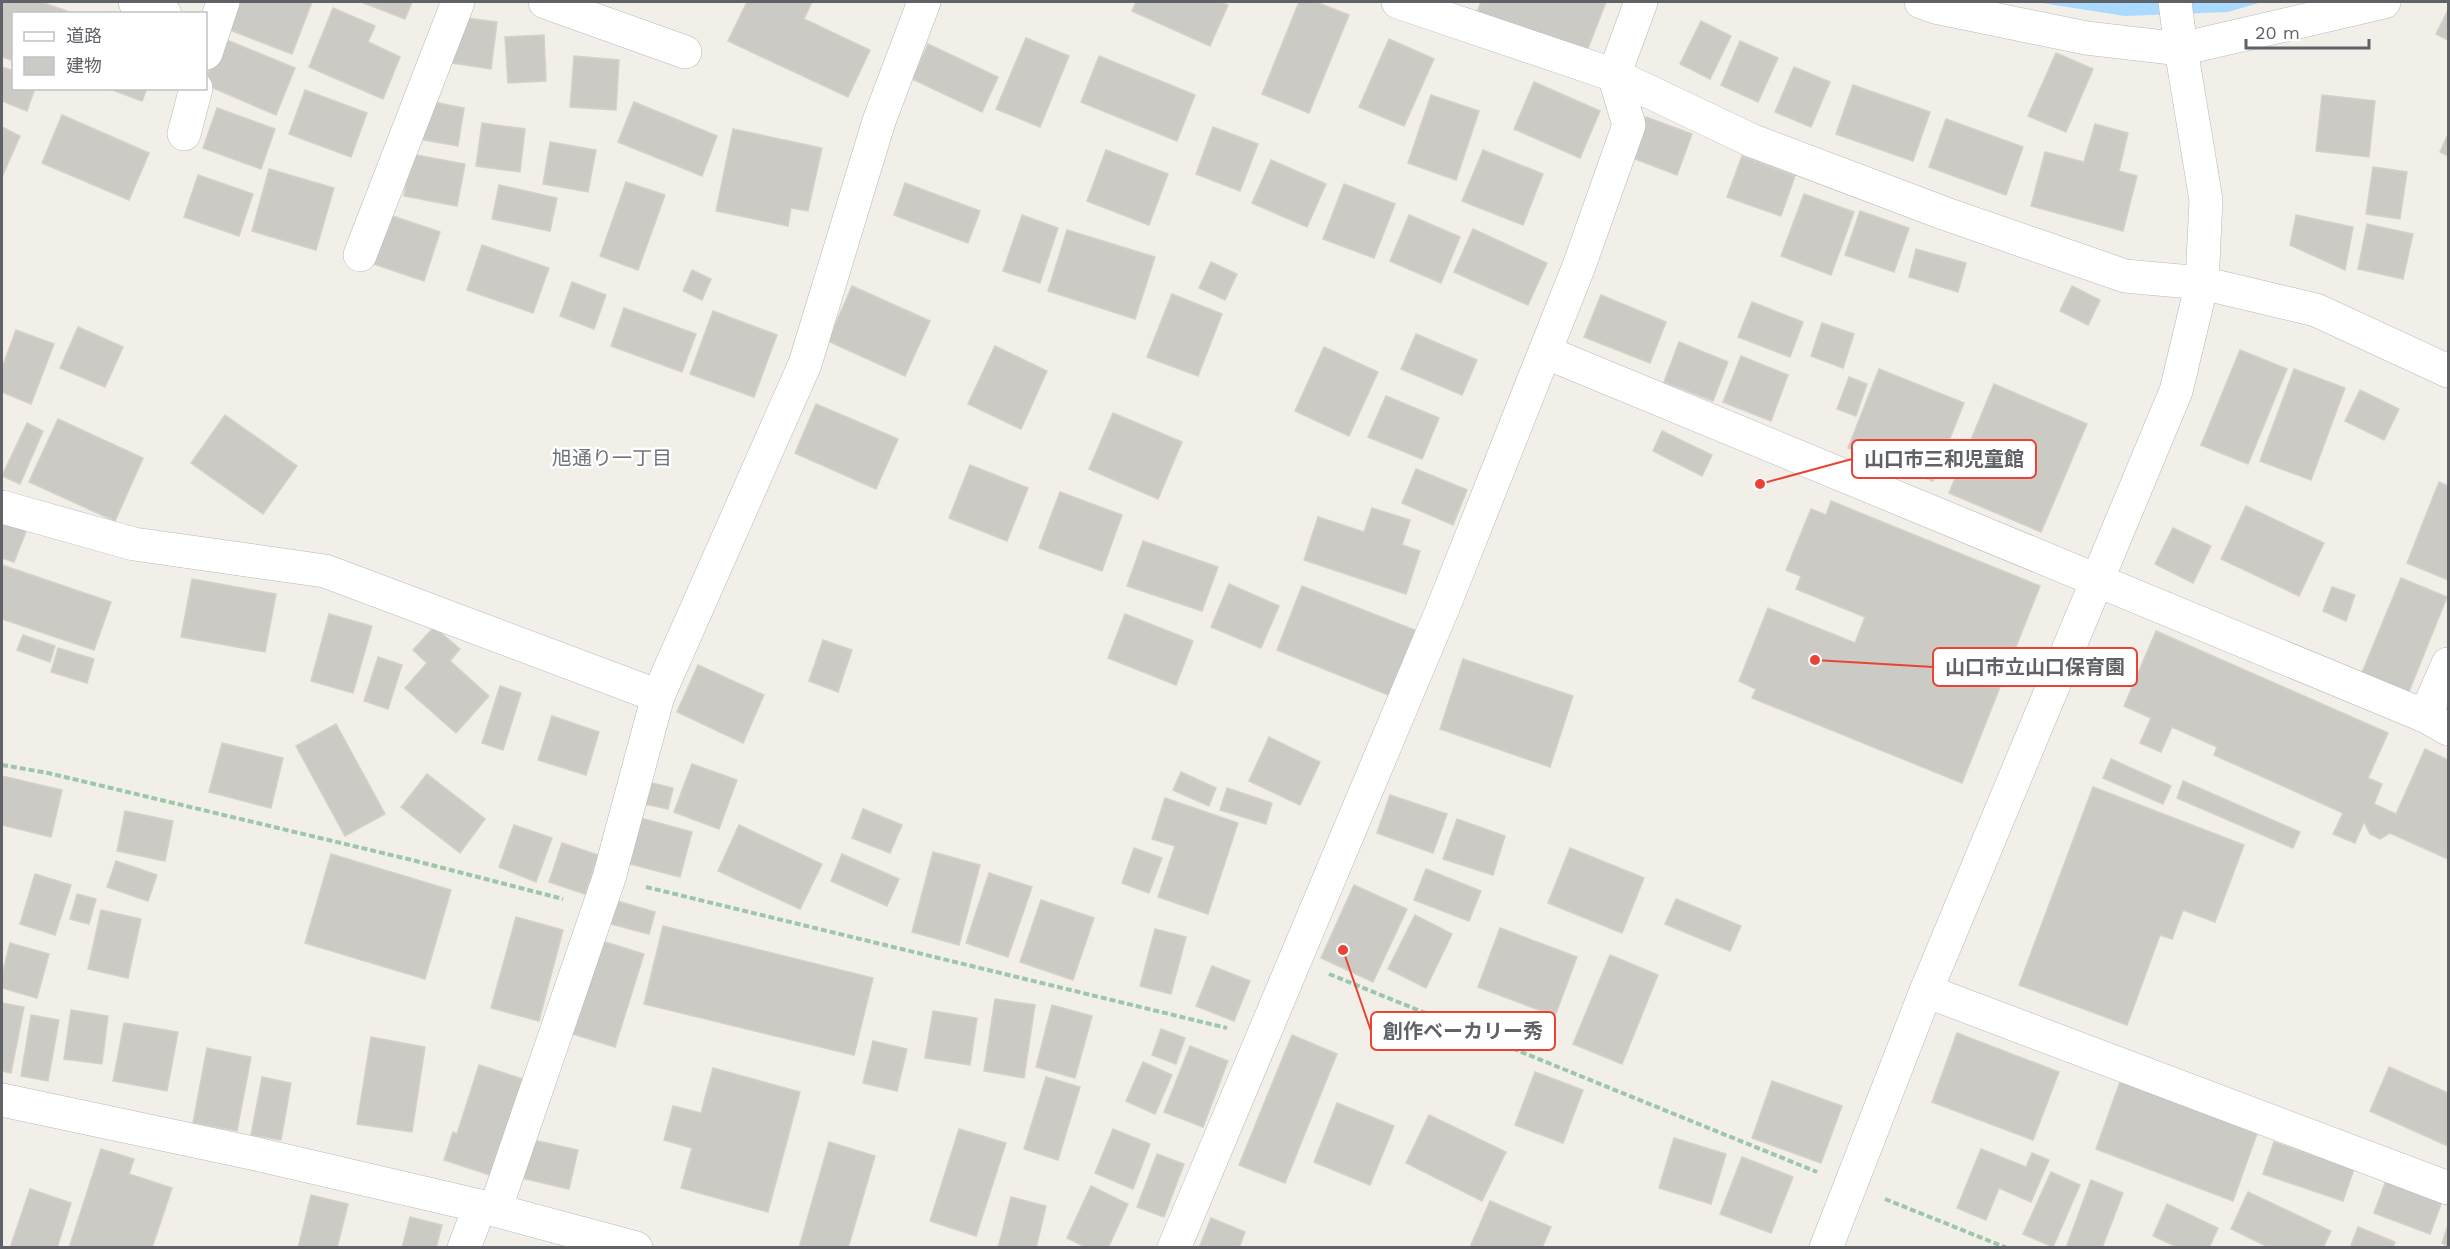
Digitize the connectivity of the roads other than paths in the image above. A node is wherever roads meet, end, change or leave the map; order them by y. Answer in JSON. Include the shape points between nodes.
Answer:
{"nodes":[{"id":1,"x":135,"y":2,"type":"edge"},
{"id":2,"x":223,"y":2,"type":"edge"},
{"id":3,"x":458,"y":2,"type":"edge"},
{"id":4,"x":545,"y":2,"type":"edge"},
{"id":5,"x":924,"y":2,"type":"edge"},
{"id":6,"x":1398,"y":2,"type":"edge"},
{"id":7,"x":1641,"y":2,"type":"edge"},
{"id":8,"x":1921,"y":2,"type":"edge"},
{"id":9,"x":2175,"y":2,"type":"edge"},
{"id":10,"x":2384,"y":2,"type":"edge"},
{"id":11,"x":160,"y":12,"type":"edge"},
{"id":12,"x":207,"y":38,"type":"edge"},
{"id":13,"x":2180,"y":41,"type":"junction"},
{"id":14,"x":685,"y":52,"type":"dead end"},
{"id":15,"x":1614,"y":75,"type":"junction"},
{"id":16,"x":195,"y":90,"type":"edge"},
{"id":17,"x":184,"y":134,"type":"dead end"},
{"id":18,"x":360,"y":255,"type":"dead end"},
{"id":19,"x":2202,"y":283,"type":"junction"},
{"id":20,"x":1545,"y":352,"type":"junction"},
{"id":21,"x":2448,"y":371,"type":"edge"},
{"id":22,"x":2,"y":507,"type":"edge"},
{"id":23,"x":2098,"y":581,"type":"junction"},
{"id":24,"x":2448,"y":664,"type":"edge"},
{"id":25,"x":658,"y":696,"type":"junction"},
{"id":26,"x":2437,"y":723,"type":"edge"},
{"id":27,"x":1926,"y":991,"type":"junction"},
{"id":28,"x":2,"y":1100,"type":"edge"},
{"id":29,"x":2448,"y":1188,"type":"edge"},
{"id":30,"x":487,"y":1208,"type":"junction"},
{"id":31,"x":464,"y":1248,"type":"edge"},
{"id":32,"x":636,"y":1248,"type":"edge"},
{"id":33,"x":1174,"y":1248,"type":"edge"},
{"id":34,"x":1826,"y":1248,"type":"edge"}],
"edges":[{"from":1,"to":11,"type":"street"},
{"from":2,"to":12,"type":"street"},
{"from":3,"to":18,"type":"street"},
{"from":4,"to":14,"type":"street"},
{"from":5,"to":25,"type":"street","via":[[879,121],[806,364]]},
{"from":6,"to":15,"type":"street"},
{"from":7,"to":15,"type":"street"},
{"from":8,"to":13,"type":"street","via":[[2086,39]]},
{"from":9,"to":13,"type":"street"},
{"from":10,"to":13,"type":"street"},
{"from":13,"to":19,"type":"street","via":[[2206,200]]},
{"from":15,"to":19,"type":"street","via":[[1753,141],[1946,214],[2125,276]]},
{"from":15,"to":20,"type":"street","via":[[1629,125]]},
{"from":16,"to":17,"type":"street"},
{"from":19,"to":21,"type":"street","via":[[2316,310]]},
{"from":19,"to":23,"type":"street","via":[[2176,391]]},
{"from":20,"to":23,"type":"street"},
{"from":20,"to":33,"type":"street","via":[[1445,603]]},
{"from":22,"to":25,"type":"street","via":[[134,544],[325,571]]},
{"from":23,"to":26,"type":"street"},
{"from":23,"to":27,"type":"street"},
{"from":24,"to":26,"type":"street"},
{"from":25,"to":30,"type":"street","via":[[604,894]]},
{"from":27,"to":29,"type":"street"},
{"from":27,"to":34,"type":"street"},
{"from":28,"to":30,"type":"street"},
{"from":30,"to":31,"type":"street"},
{"from":30,"to":32,"type":"street"}]}
